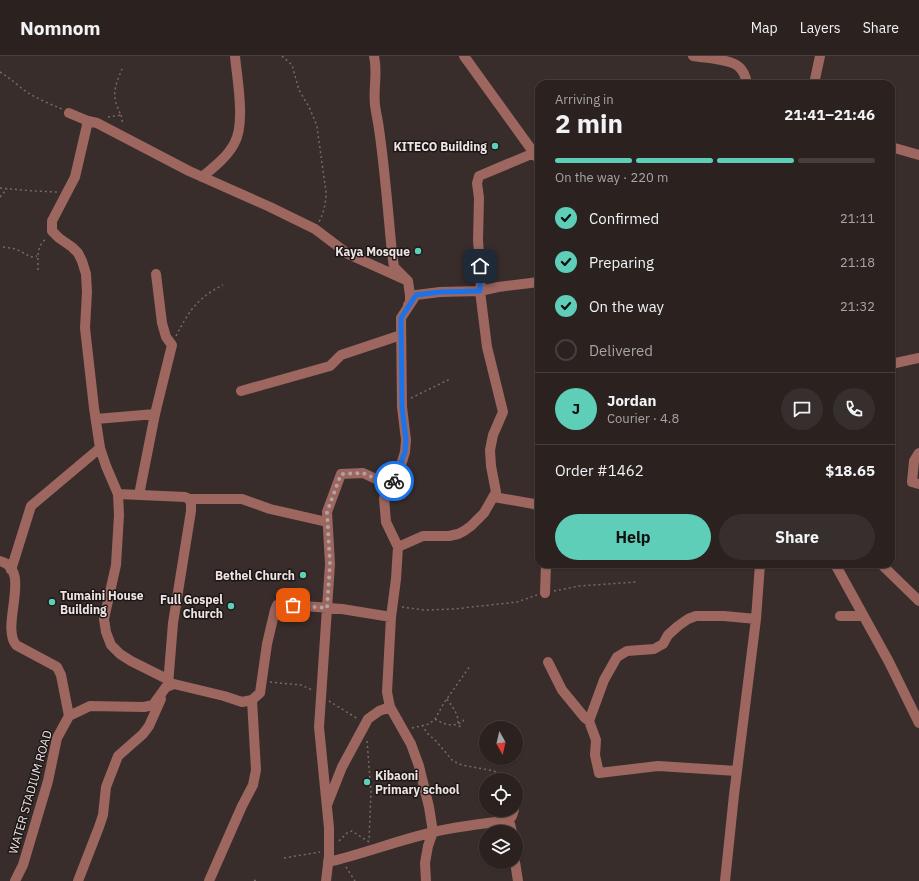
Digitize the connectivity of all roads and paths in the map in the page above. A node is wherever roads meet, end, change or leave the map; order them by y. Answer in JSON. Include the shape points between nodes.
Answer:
{"nodes":[{"id":1,"x":235,"y":56,"type":"edge"},
{"id":2,"x":282,"y":56,"type":"edge"},
{"id":3,"x":374,"y":56,"type":"edge"},
{"id":4,"x":464,"y":56,"type":"edge"},
{"id":5,"x":693,"y":56,"type":"edge"},
{"id":6,"x":820,"y":56,"type":"edge"},
{"id":7,"x":122,"y":69,"type":"dead end"},
{"id":8,"x":0,"y":72,"type":"edge"},
{"id":9,"x":746,"y":80,"type":"edge"},
{"id":10,"x":815,"y":80,"type":"edge"},
{"id":11,"x":69,"y":113,"type":"joint"},
{"id":12,"x":92,"y":122,"type":"junction"},
{"id":13,"x":895,"y":148,"type":"edge"},
{"id":14,"x":919,"y":154,"type":"edge"},
{"id":15,"x":535,"y":155,"type":"edge"},
{"id":16,"x":535,"y":156,"type":"edge"},
{"id":17,"x":202,"y":177,"type":"junction"},
{"id":18,"x":0,"y":188,"type":"edge"},
{"id":19,"x":7,"y":189,"type":"junction"},
{"id":20,"x":67,"y":192,"type":"junction"},
{"id":21,"x":0,"y":197,"type":"edge"},
{"id":22,"x":315,"y":229,"type":"junction"},
{"id":23,"x":55,"y":234,"type":"junction"},
{"id":24,"x":3,"y":247,"type":"dead end"},
{"id":25,"x":37,"y":256,"type":"junction"},
{"id":26,"x":38,"y":270,"type":"dead end"},
{"id":27,"x":156,"y":274,"type":"dead end"},
{"id":28,"x":408,"y":281,"type":"junction"},
{"id":29,"x":535,"y":282,"type":"edge"},
{"id":30,"x":222,"y":285,"type":"dead end"},
{"id":31,"x":480,"y":291,"type":"junction"},
{"id":32,"x":401,"y":318,"type":"junction"},
{"id":33,"x":401,"y":335,"type":"junction"},
{"id":34,"x":172,"y":345,"type":"junction"},
{"id":35,"x":919,"y":358,"type":"edge"},
{"id":36,"x":895,"y":363,"type":"edge"},
{"id":37,"x":450,"y":379,"type":"dead end"},
{"id":38,"x":241,"y":391,"type":"dead end"},
{"id":39,"x":402,"y":402,"type":"junction"},
{"id":40,"x":155,"y":414,"type":"junction"},
{"id":41,"x":96,"y":419,"type":"junction"},
{"id":42,"x":100,"y":448,"type":"junction"},
{"id":43,"x":919,"y":453,"type":"edge"},
{"id":44,"x":919,"y":484,"type":"edge"},
{"id":45,"x":392,"y":486,"type":"junction"},
{"id":46,"x":118,"y":494,"type":"junction"},
{"id":47,"x":139,"y":495,"type":"junction"},
{"id":48,"x":494,"y":497,"type":"junction"},
{"id":49,"x":189,"y":499,"type":"junction"},
{"id":50,"x":535,"y":505,"type":"edge"},
{"id":51,"x":327,"y":522,"type":"junction"},
{"id":52,"x":398,"y":547,"type":"junction"},
{"id":53,"x":0,"y":561,"type":"edge"},
{"id":54,"x":546,"y":568,"type":"edge"},
{"id":55,"x":760,"y":568,"type":"edge"},
{"id":56,"x":837,"y":568,"type":"edge"},
{"id":57,"x":885,"y":568,"type":"edge"},
{"id":58,"x":11,"y":570,"type":"junction"},
{"id":59,"x":636,"y":582,"type":"dead end"},
{"id":60,"x":545,"y":593,"type":"junction"},
{"id":61,"x":919,"y":601,"type":"edge"},
{"id":62,"x":393,"y":605,"type":"junction"},
{"id":63,"x":327,"y":608,"type":"junction"},
{"id":64,"x":840,"y":616,"type":"dead end"},
{"id":65,"x":863,"y":616,"type":"junction"},
{"id":66,"x":391,"y":617,"type":"junction"},
{"id":67,"x":756,"y":619,"type":"junction"},
{"id":68,"x":548,"y":662,"type":"dead end"},
{"id":69,"x":470,"y":666,"type":"dead end"},
{"id":70,"x":168,"y":683,"type":"junction"},
{"id":71,"x":446,"y":699,"type":"junction"},
{"id":72,"x":252,"y":700,"type":"junction"},
{"id":73,"x":390,"y":707,"type":"junction"},
{"id":74,"x":69,"y":716,"type":"junction"},
{"id":75,"x":464,"y":717,"type":"dead end"},
{"id":76,"x":435,"y":719,"type":"junction"},
{"id":77,"x":589,"y":721,"type":"junction"},
{"id":78,"x":919,"y":723,"type":"edge"},
{"id":79,"x":422,"y":725,"type":"junction"},
{"id":80,"x":458,"y":725,"type":"junction"},
{"id":81,"x":462,"y":728,"type":"dead end"},
{"id":82,"x":403,"y":730,"type":"junction"},
{"id":83,"x":367,"y":739,"type":"dead end"},
{"id":84,"x":737,"y":771,"type":"junction"},
{"id":85,"x":497,"y":773,"type":"edge"},
{"id":86,"x":326,"y":808,"type":"junction"},
{"id":87,"x":511,"y":817,"type":"edge"},
{"id":88,"x":509,"y":820,"type":"junction"},
{"id":89,"x":510,"y":825,"type":"edge"},
{"id":90,"x":433,"y":832,"type":"junction"},
{"id":91,"x":333,"y":843,"type":"junction"},
{"id":92,"x":372,"y":845,"type":"junction"},
{"id":93,"x":284,"y":858,"type":"dead end"},
{"id":94,"x":328,"y":862,"type":"junction"},
{"id":95,"x":516,"y":869,"type":"edge"},
{"id":96,"x":15,"y":881,"type":"edge"},
{"id":97,"x":78,"y":881,"type":"edge"},
{"id":98,"x":209,"y":881,"type":"edge"},
{"id":99,"x":326,"y":881,"type":"edge"},
{"id":100,"x":426,"y":881,"type":"edge"},
{"id":101,"x":518,"y":881,"type":"edge"},
{"id":102,"x":725,"y":881,"type":"edge"}],
"edges":[{"from":1,"to":17,"type":"street","via":[[240,107],[239,132],[227,154]]},
{"from":2,"to":22,"type":"path","via":[[292,65],[299,90],[317,127],[326,202]]},
{"from":3,"to":28,"type":"street","via":[[374,96],[384,164],[394,267]]},
{"from":4,"to":15,"type":"street"},
{"from":5,"to":9,"type":"street","via":[[734,63],[740,67]]},
{"from":6,"to":10,"type":"street"},
{"from":7,"to":12,"type":"path","via":[[114,94],[121,114]]},
{"from":8,"to":11,"type":"path","via":[[38,98]]},
{"from":11,"to":12,"type":"street"},
{"from":12,"to":17,"type":"street"},
{"from":12,"to":20,"type":"street","via":[[75,176]]},
{"from":13,"to":14,"type":"street"},
{"from":16,"to":31,"type":"street","via":[[479,176],[477,183]]},
{"from":17,"to":22,"type":"street"},
{"from":18,"to":19,"type":"path"},
{"from":19,"to":20,"type":"path"},
{"from":19,"to":21,"type":"path"},
{"from":20,"to":23,"type":"street","via":[[52,221],[52,231]]},
{"from":22,"to":28,"type":"street","via":[[348,254]]},
{"from":23,"to":25,"type":"path","via":[[42,242]]},
{"from":23,"to":41,"type":"street","via":[[78,254],[86,274],[85,328]]},
{"from":24,"to":25,"type":"path","via":[[16,249],[31,257]]},
{"from":25,"to":26,"type":"path"},
{"from":27,"to":34,"type":"street","via":[[162,323],[166,337]]},
{"from":28,"to":32,"type":"street","via":[[410,302]]},
{"from":29,"to":31,"type":"street"},
{"from":30,"to":34,"type":"path","via":[[194,306]]},
{"from":31,"to":32,"type":"street","via":[[416,295]]},
{"from":31,"to":48,"type":"street","via":[[486,346],[503,412],[490,446],[496,492]]},
{"from":32,"to":33,"type":"street"},
{"from":33,"to":38,"type":"street","via":[[341,355],[330,366]]},
{"from":33,"to":39,"type":"street"},
{"from":34,"to":40,"type":"street"},
{"from":35,"to":36,"type":"street"},
{"from":37,"to":39,"type":"path"},
{"from":39,"to":45,"type":"street","via":[[405,452]]},
{"from":40,"to":41,"type":"street"},
{"from":40,"to":47,"type":"street"},
{"from":41,"to":42,"type":"street"},
{"from":42,"to":46,"type":"street"},
{"from":42,"to":58,"type":"street","via":[[31,506]]},
{"from":43,"to":44,"type":"street","via":[[914,461],[912,482]]},
{"from":45,"to":51,"type":"street","via":[[363,473],[341,474],[327,512]]},
{"from":45,"to":52,"type":"street","via":[[384,498],[386,522]]},
{"from":46,"to":47,"type":"street"},
{"from":46,"to":70,"type":"street","via":[[116,565],[104,619],[106,632],[111,644],[120,654]]},
{"from":47,"to":49,"type":"street"},
{"from":48,"to":50,"type":"street"},
{"from":48,"to":52,"type":"street","via":[[479,518],[458,534],[423,536]]},
{"from":49,"to":51,"type":"street","via":[[242,499],[270,509]]},
{"from":49,"to":70,"type":"street","via":[[191,511],[173,623]]},
{"from":51,"to":63,"type":"street","via":[[330,564]]},
{"from":52,"to":62,"type":"street"},
{"from":53,"to":58,"type":"street"},
{"from":54,"to":60,"type":"street"},
{"from":55,"to":67,"type":"street"},
{"from":56,"to":65,"type":"street"},
{"from":57,"to":61,"type":"street"},
{"from":58,"to":74,"type":"street","via":[[14,584],[8,633],[16,645],[57,667],[61,674]]},
{"from":59,"to":60,"type":"path","via":[[579,586]]},
{"from":60,"to":62,"type":"path","via":[[517,602],[454,609],[424,610]]},
{"from":62,"to":66,"type":"street"},
{"from":63,"to":66,"type":"street"},
{"from":63,"to":72,"type":"street","via":[[277,605],[267,644],[260,694]]},
{"from":63,"to":86,"type":"street","via":[[319,727]]},
{"from":64,"to":65,"type":"street"},
{"from":65,"to":78,"type":"street"},
{"from":66,"to":73,"type":"street","via":[[387,692]]},
{"from":67,"to":77,"type":"street","via":[[696,616],[678,626],[663,644],[654,649],[627,651],[617,657],[604,680]]},
{"from":67,"to":84,"type":"street"},
{"from":68,"to":77,"type":"street","via":[[562,690]]},
{"from":69,"to":71,"type":"path"},
{"from":70,"to":72,"type":"street","via":[[242,702]]},
{"from":70,"to":74,"type":"street","via":[[153,705],[90,706]]},
{"from":70,"to":97,"type":"street","via":[[149,726],[118,756],[106,787],[103,815]]},
{"from":71,"to":76,"type":"path"},
{"from":71,"to":80,"type":"path","via":[[456,712]]},
{"from":72,"to":98,"type":"street","via":[[256,770],[253,785]]},
{"from":73,"to":82,"type":"street"},
{"from":73,"to":86,"type":"street","via":[[368,719],[342,767]]},
{"from":74,"to":96,"type":"street","name":"WATER STADIUM ROAD","via":[[57,738],[48,781],[23,865]]},
{"from":75,"to":80,"type":"path","via":[[463,722]]},
{"from":76,"to":79,"type":"path","via":[[429,724]]},
{"from":76,"to":80,"type":"path","via":[[448,726]]},
{"from":77,"to":84,"type":"street","via":[[596,740],[600,773],[658,766]]},
{"from":79,"to":82,"type":"path"},
{"from":79,"to":85,"type":"path","via":[[453,761]]},
{"from":80,"to":81,"type":"path"},
{"from":82,"to":90,"type":"street","via":[[419,766]]},
{"from":83,"to":92,"type":"path"},
{"from":84,"to":102,"type":"street"},
{"from":86,"to":91,"type":"street"},
{"from":87,"to":88,"type":"street"},
{"from":88,"to":89,"type":"street"},
{"from":88,"to":90,"type":"street"},
{"from":90,"to":92,"type":"street"},
{"from":90,"to":100,"type":"street","via":[[425,863]]},
{"from":91,"to":92,"type":"path","via":[[352,832]]},
{"from":91,"to":93,"type":"path","via":[[323,851]]},
{"from":91,"to":94,"type":"street"},
{"from":92,"to":94,"type":"street","via":[[362,854]]},
{"from":94,"to":99,"type":"street"},
{"from":95,"to":101,"type":"street"}]}
